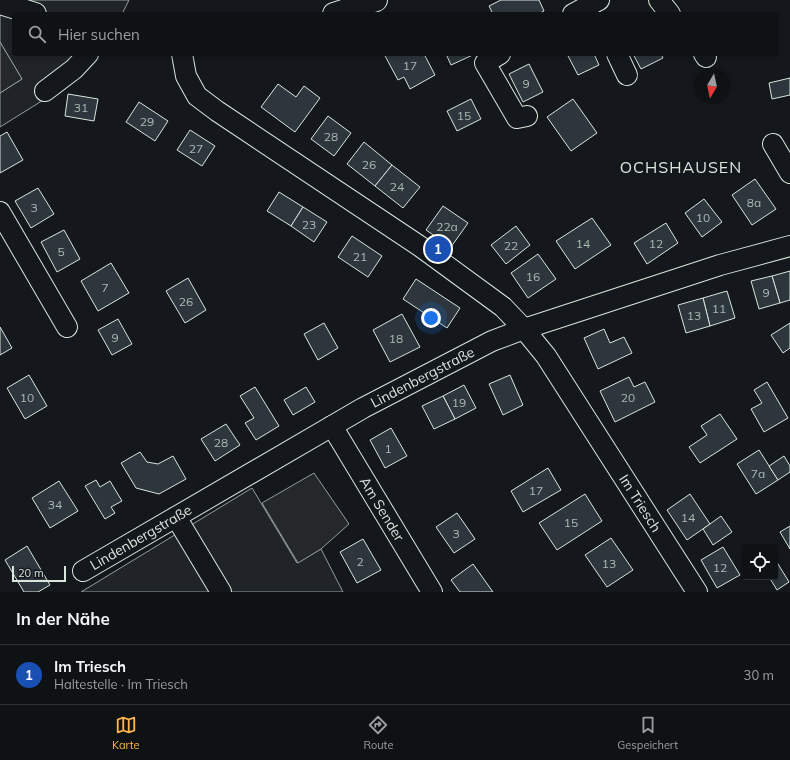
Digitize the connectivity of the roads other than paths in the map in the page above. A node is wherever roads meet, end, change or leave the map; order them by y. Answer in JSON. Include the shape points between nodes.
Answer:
{"nodes":[{"id":1,"x":376,"y":0,"type":"edge"},
{"id":2,"x":659,"y":0,"type":"edge"},
{"id":3,"x":0,"y":3,"type":"edge"},
{"id":4,"x":596,"y":6,"type":"edge"},
{"id":5,"x":29,"y":12,"type":"edge"},
{"id":6,"x":340,"y":12,"type":"edge"},
{"id":7,"x":579,"y":12,"type":"edge"},
{"id":8,"x":668,"y":12,"type":"edge"},
{"id":9,"x":86,"y":56,"type":"edge"},
{"id":10,"x":182,"y":56,"type":"edge"},
{"id":11,"x":497,"y":56,"type":"edge"},
{"id":12,"x":618,"y":56,"type":"edge"},
{"id":13,"x":627,"y":75,"type":"dead end"},
{"id":14,"x":45,"y":90,"type":"dead end"},
{"id":15,"x":527,"y":116,"type":"dead end"},
{"id":16,"x":773,"y":144,"type":"dead end"},
{"id":17,"x":790,"y":172,"type":"edge"},
{"id":18,"x":0,"y":212,"type":"edge"},
{"id":19,"x":790,"y":246,"type":"edge"},
{"id":20,"x":68,"y":327,"type":"dead end"},
{"id":21,"x":524,"y":329,"type":"junction"},
{"id":22,"x":332,"y":426,"type":"junction"},
{"id":23,"x":176,"y":517,"type":"junction"},
{"id":24,"x":83,"y":571,"type":"dead end"},
{"id":25,"x":221,"y":592,"type":"edge"},
{"id":26,"x":432,"y":592,"type":"edge"},
{"id":27,"x":697,"y":592,"type":"edge"}],
"edges":[{"from":1,"to":6,"type":"main road"},
{"from":2,"to":8,"type":"street"},
{"from":3,"to":5,"type":"main road"},
{"from":4,"to":7,"type":"street"},
{"from":9,"to":14,"type":"street","via":[[74,69]]},
{"from":10,"to":21,"type":"street","name":"Im Triesch","via":[[186,76],[197,96],[421,247],[503,307]]},
{"from":11,"to":15,"type":"street","via":[[485,64],[517,118]]},
{"from":12,"to":13,"type":"street"},
{"from":16,"to":17,"type":"street"},
{"from":18,"to":20,"type":"street"},
{"from":19,"to":21,"type":"street","name":"Lindenbergstraße","via":[[720,265]]},
{"from":21,"to":22,"type":"street","name":"Lindenbergstraße","via":[[492,341]]},
{"from":21,"to":27,"type":"street","name":"Im Triesch","via":[[546,356]]},
{"from":22,"to":23,"type":"street","name":"Lindenbergstraße"},
{"from":22,"to":26,"type":"street","name":"Am Sender"},
{"from":23,"to":24,"type":"street","name":"Lindenbergstraße"},
{"from":23,"to":25,"type":"street"}]}
